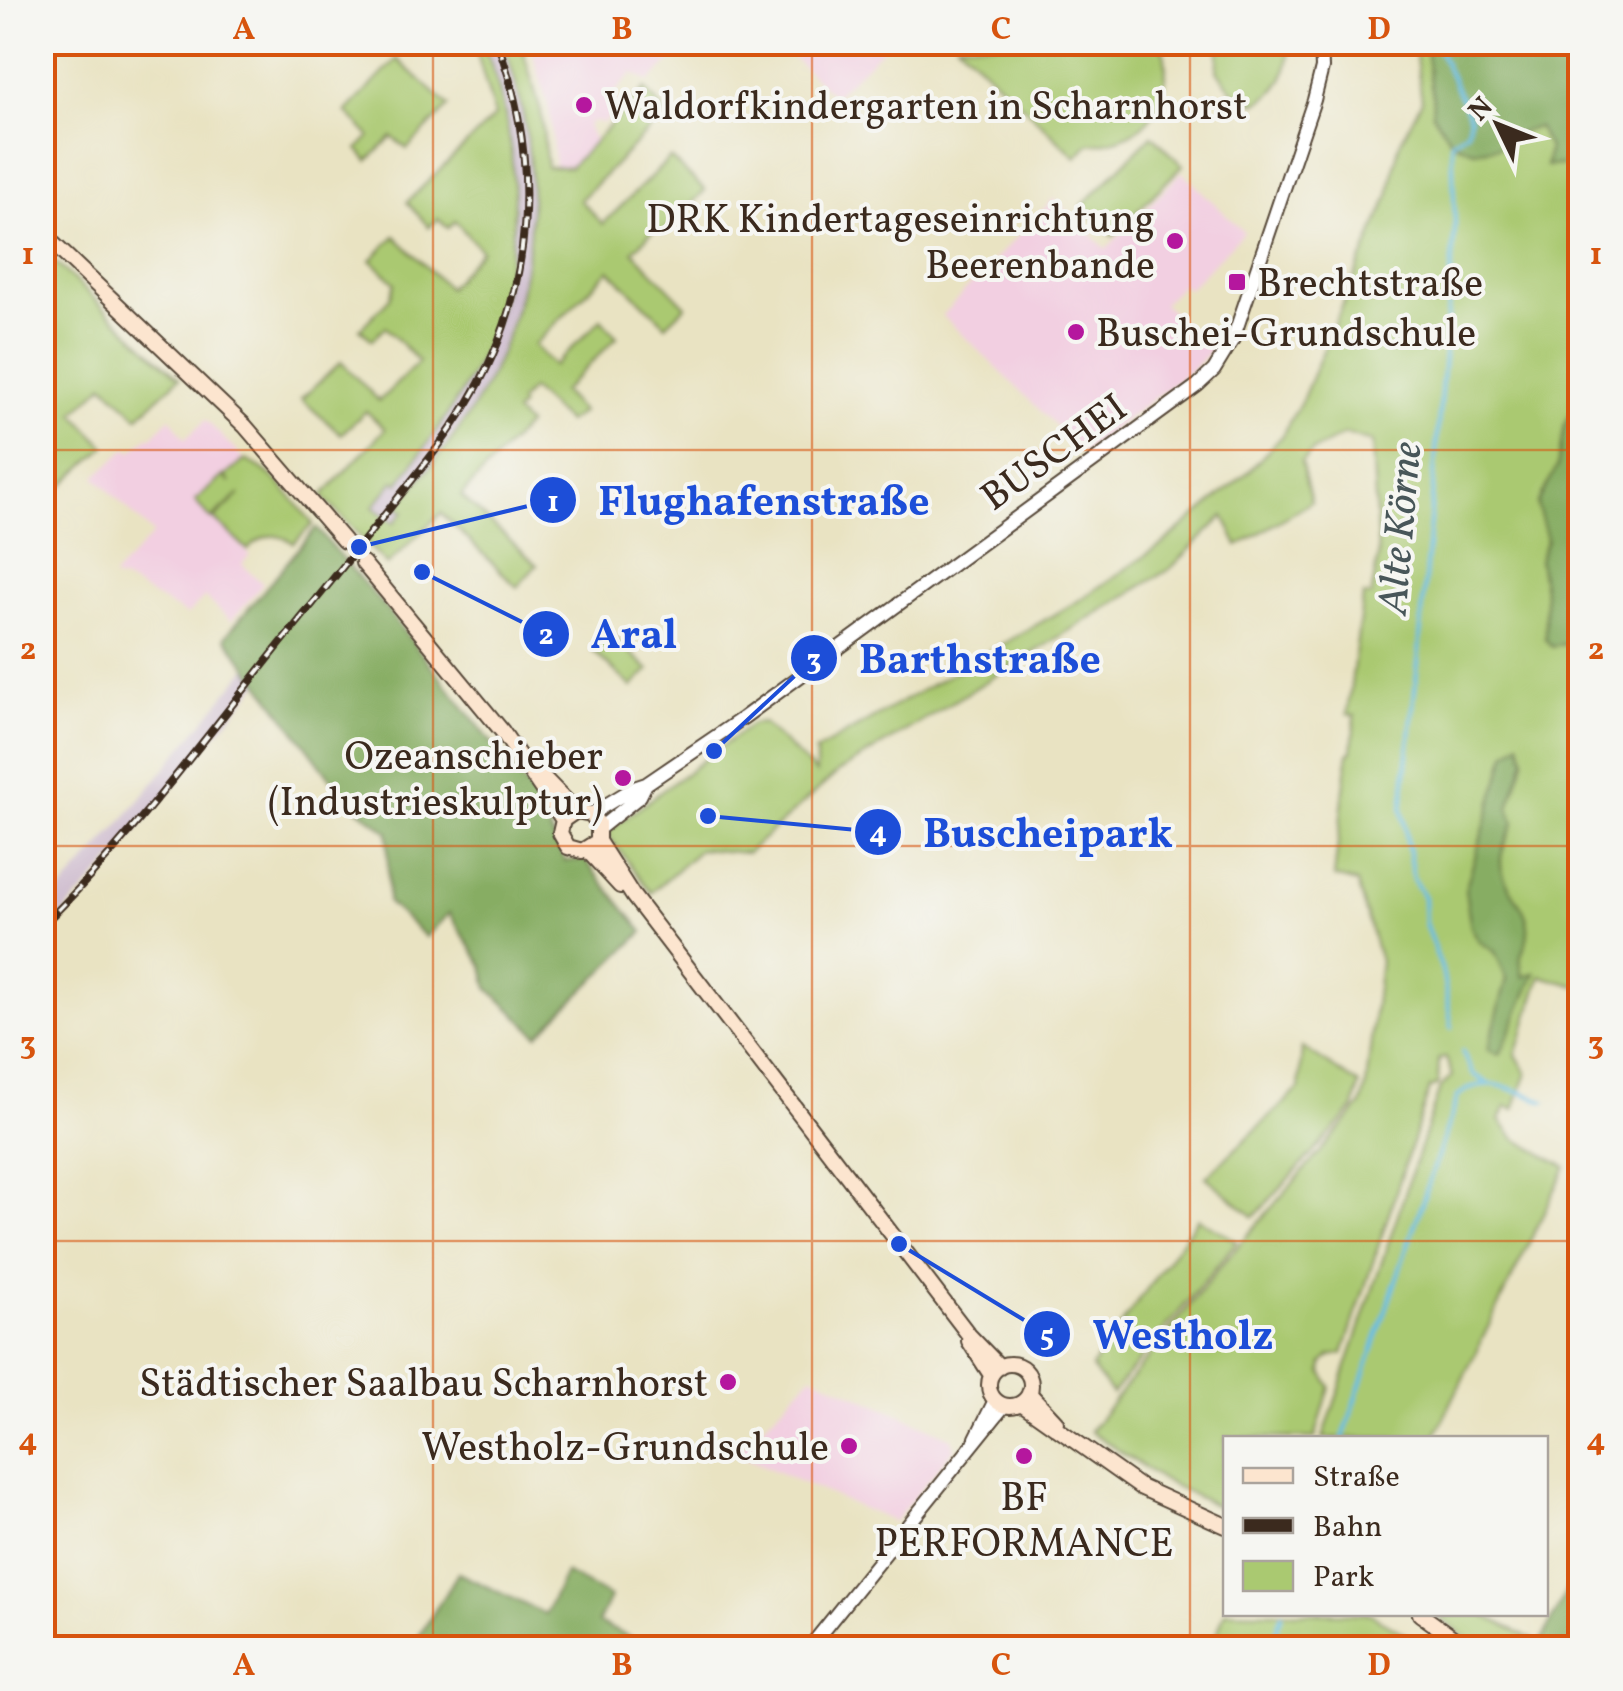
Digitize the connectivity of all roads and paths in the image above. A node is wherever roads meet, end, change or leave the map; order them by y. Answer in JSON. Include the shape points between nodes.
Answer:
{"nodes":[{"id":1,"x":1321,"y":42,"type":"edge"},
{"id":2,"x":42,"y":234,"type":"edge"},
{"id":3,"x":344,"y":540,"type":"tunnel mouth"},
{"id":4,"x":363,"y":563,"type":"tunnel mouth"},
{"id":5,"x":586,"y":827,"type":"junction"},
{"id":6,"x":996,"y":1371,"type":"junction"},
{"id":7,"x":1025,"y":1398,"type":"junction"},
{"id":8,"x":999,"y":1403,"type":"junction"},
{"id":9,"x":1223,"y":1525,"type":"edge"},
{"id":10,"x":1423,"y":1616,"type":"edge"},
{"id":11,"x":809,"y":1648,"type":"edge"},
{"id":12,"x":1466,"y":1648,"type":"edge"}],
"edges":[{"from":1,"to":5,"type":"street","name":"BUSCHEI","via":[[1314,100],[1233,339],[1214,370],[646,784],[640,796]]},
{"from":2,"to":3,"type":"main road","via":[[217,398]]},
{"from":4,"to":5,"type":"main road"},
{"from":5,"to":6,"type":"main road"},
{"from":6,"to":7,"type":"main road","via":[[1009,1364],[1022,1368],[1030,1381]]},
{"from":6,"to":8,"type":"main road","via":[[989,1390]]},
{"from":7,"to":8,"type":"main road"},
{"from":7,"to":9,"type":"main road","via":[[1140,1487]]},
{"from":8,"to":11,"type":"street"},
{"from":10,"to":12,"type":"main road"}]}
